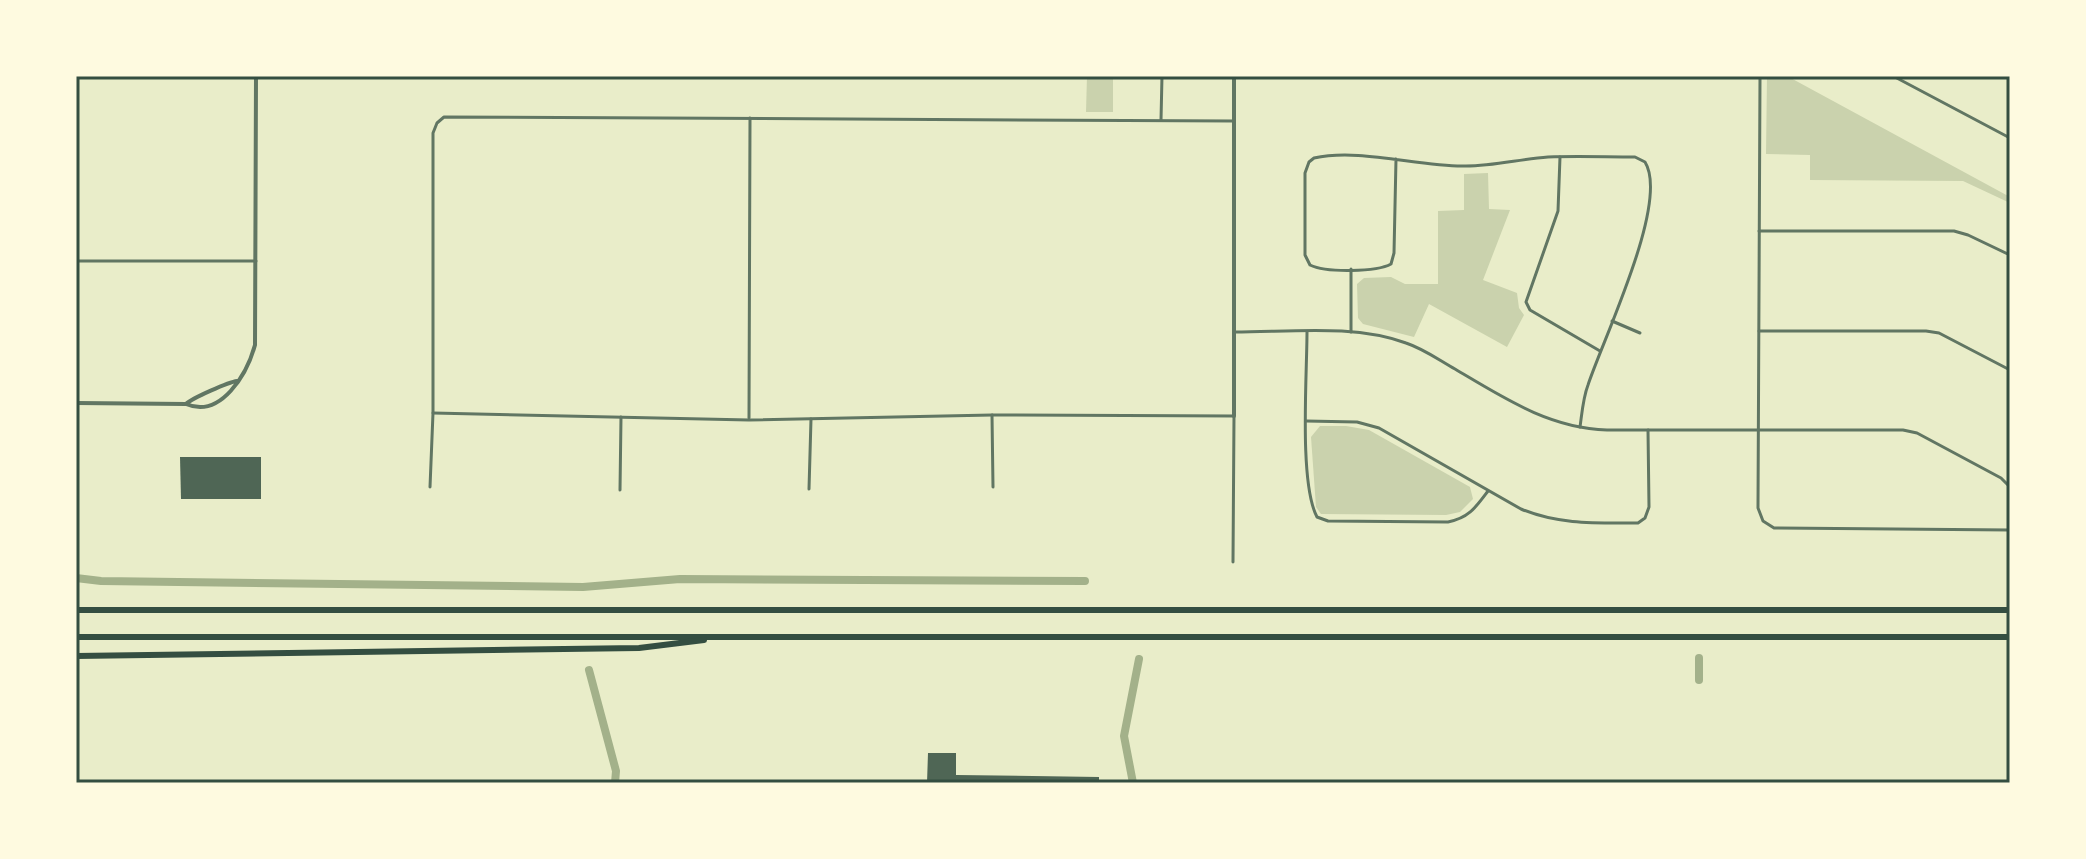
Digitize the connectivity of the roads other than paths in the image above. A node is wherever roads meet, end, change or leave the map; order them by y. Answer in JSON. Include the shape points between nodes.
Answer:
{"nodes":[{"id":1,"x":256,"y":76,"type":"edge"},
{"id":2,"x":1162,"y":76,"type":"edge"},
{"id":3,"x":1234,"y":76,"type":"edge"},
{"id":4,"x":1760,"y":76,"type":"edge"},
{"id":5,"x":1893,"y":76,"type":"edge"},
{"id":6,"x":750,"y":118,"type":"junction"},
{"id":7,"x":1161,"y":121,"type":"junction"},
{"id":8,"x":1234,"y":121,"type":"junction"},
{"id":9,"x":2010,"y":138,"type":"edge"},
{"id":10,"x":1560,"y":157,"type":"junction"},
{"id":11,"x":1396,"y":159,"type":"junction"},
{"id":12,"x":1759,"y":231,"type":"junction"},
{"id":13,"x":2010,"y":255,"type":"edge"},
{"id":14,"x":76,"y":261,"type":"edge"},
{"id":15,"x":256,"y":261,"type":"junction"},
{"id":16,"x":1351,"y":269,"type":"junction"},
{"id":17,"x":1612,"y":321,"type":"junction"},
{"id":18,"x":1759,"y":331,"type":"junction"},
{"id":19,"x":1234,"y":332,"type":"junction"},
{"id":20,"x":1307,"y":332,"type":"junction"},
{"id":21,"x":1351,"y":332,"type":"junction"},
{"id":22,"x":1640,"y":333,"type":"dead end"},
{"id":23,"x":1600,"y":351,"type":"junction"},
{"id":24,"x":2010,"y":370,"type":"edge"},
{"id":25,"x":237,"y":381,"type":"junction"},
{"id":26,"x":76,"y":403,"type":"edge"},
{"id":27,"x":186,"y":404,"type":"junction"},
{"id":28,"x":433,"y":413,"type":"junction"},
{"id":29,"x":992,"y":415,"type":"junction"},
{"id":30,"x":1234,"y":416,"type":"junction"},
{"id":31,"x":621,"y":417,"type":"junction"},
{"id":32,"x":811,"y":419,"type":"junction"},
{"id":33,"x":749,"y":420,"type":"junction"},
{"id":34,"x":1306,"y":421,"type":"junction"},
{"id":35,"x":1580,"y":427,"type":"junction"},
{"id":36,"x":1648,"y":430,"type":"junction"},
{"id":37,"x":1758,"y":430,"type":"junction"},
{"id":38,"x":430,"y":487,"type":"dead end"},
{"id":39,"x":993,"y":487,"type":"dead end"},
{"id":40,"x":2010,"y":487,"type":"edge"},
{"id":41,"x":809,"y":489,"type":"dead end"},
{"id":42,"x":620,"y":490,"type":"dead end"},
{"id":43,"x":1488,"y":491,"type":"junction"},
{"id":44,"x":2010,"y":530,"type":"edge"},
{"id":45,"x":1233,"y":562,"type":"dead end"},
{"id":46,"x":76,"y":608,"type":"edge"},
{"id":47,"x":2010,"y":610,"type":"edge"},
{"id":48,"x":76,"y":637,"type":"edge"},
{"id":49,"x":731,"y":637,"type":"junction"},
{"id":50,"x":2010,"y":637,"type":"edge"},
{"id":51,"x":76,"y":656,"type":"edge"}],
"edges":[{"from":1,"to":15,"type":"street"},
{"from":2,"to":7,"type":"street"},
{"from":3,"to":8,"type":"street"},
{"from":4,"to":12,"type":"street"},
{"from":5,"to":9,"type":"street"},
{"from":6,"to":7,"type":"street"},
{"from":6,"to":28,"type":"street","via":[[456,116],[437,123]]},
{"from":6,"to":33,"type":"street"},
{"from":7,"to":8,"type":"street"},
{"from":8,"to":19,"type":"street"},
{"from":10,"to":11,"type":"street","via":[[1463,166]]},
{"from":10,"to":17,"type":"street","via":[[1635,157],[1650,172],[1647,221]]},
{"from":10,"to":23,"type":"street","via":[[1558,211],[1526,302],[1530,310]]},
{"from":11,"to":16,"type":"street","via":[[1391,264]]},
{"from":11,"to":16,"type":"street","via":[[1319,157],[1309,162],[1305,255],[1310,265],[1322,269]]},
{"from":12,"to":13,"type":"street","via":[[1954,231]]},
{"from":12,"to":18,"type":"street"},
{"from":14,"to":15,"type":"street"},
{"from":15,"to":25,"type":"street","via":[[255,345]]},
{"from":16,"to":21,"type":"street"},
{"from":17,"to":22,"type":"street"},
{"from":17,"to":23,"type":"street"},
{"from":18,"to":24,"type":"street","via":[[1939,333]]},
{"from":18,"to":37,"type":"street"},
{"from":19,"to":20,"type":"street"},
{"from":19,"to":30,"type":"street"},
{"from":20,"to":21,"type":"street"},
{"from":20,"to":34,"type":"street"},
{"from":21,"to":35,"type":"street","via":[[1409,344],[1534,414]]},
{"from":23,"to":35,"type":"street","via":[[1586,388]]},
{"from":25,"to":27,"type":"street"},
{"from":25,"to":27,"type":"street","via":[[234,390],[216,402],[196,408]]},
{"from":26,"to":27,"type":"street"},
{"from":28,"to":31,"type":"street"},
{"from":28,"to":38,"type":"street"},
{"from":29,"to":30,"type":"street"},
{"from":29,"to":32,"type":"street"},
{"from":29,"to":39,"type":"street"},
{"from":30,"to":45,"type":"street"},
{"from":31,"to":33,"type":"street"},
{"from":31,"to":42,"type":"street"},
{"from":32,"to":33,"type":"street"},
{"from":32,"to":41,"type":"street"},
{"from":34,"to":43,"type":"street","via":[[1379,428]]},
{"from":34,"to":43,"type":"street","via":[[1317,517],[1448,522],[1471,513]]},
{"from":35,"to":36,"type":"street"},
{"from":36,"to":37,"type":"street"},
{"from":36,"to":43,"type":"street","via":[[1649,507],[1638,523],[1553,520]]},
{"from":37,"to":40,"type":"street","via":[[1917,433]]},
{"from":37,"to":44,"type":"street","via":[[1758,508],[1763,521],[1774,528]]},
{"from":46,"to":47,"type":"highway"},
{"from":48,"to":49,"type":"highway"},
{"from":49,"to":50,"type":"highway"},
{"from":49,"to":51,"type":"highway","via":[[639,648]]}]}
